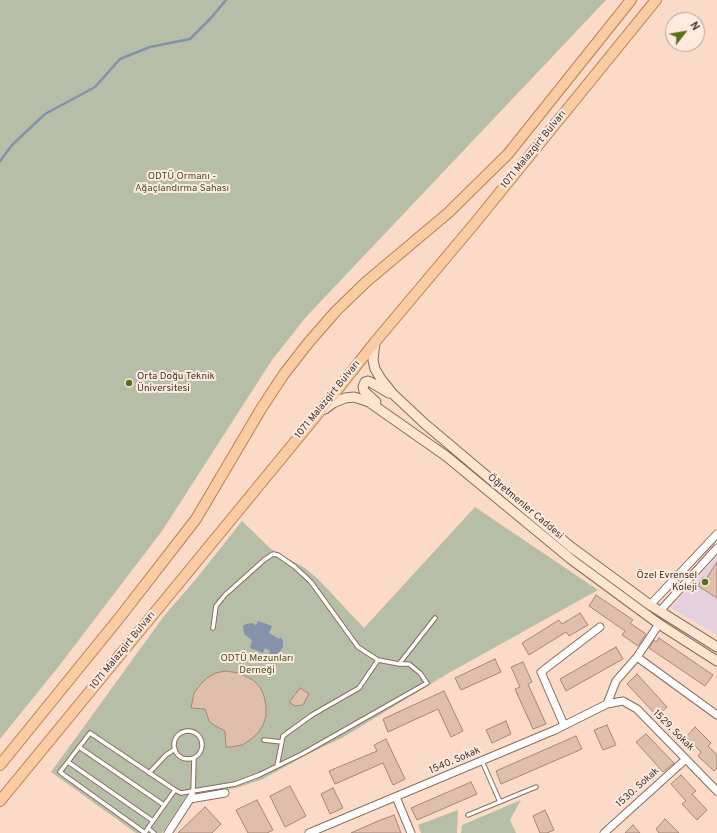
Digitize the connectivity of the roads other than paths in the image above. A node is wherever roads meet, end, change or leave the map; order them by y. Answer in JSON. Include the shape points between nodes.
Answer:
{"nodes":[{"id":1,"x":631,"y":0,"type":"edge"},
{"id":2,"x":656,"y":0,"type":"edge"},
{"id":3,"x":374,"y":342,"type":"junction"},
{"id":4,"x":404,"y":404,"type":"junction"},
{"id":5,"x":316,"y":416,"type":"junction"},
{"id":6,"x":394,"y":419,"type":"junction"},
{"id":7,"x":717,"y":534,"type":"edge"},
{"id":8,"x":717,"y":548,"type":"edge"},
{"id":9,"x":650,"y":605,"type":"junction"},
{"id":10,"x":660,"y":611,"type":"junction"},
{"id":11,"x":435,"y":618,"type":"dead end"},
{"id":12,"x":659,"y":624,"type":"junction"},
{"id":13,"x":600,"y":627,"type":"dead end"},
{"id":14,"x":213,"y":628,"type":"dead end"},
{"id":15,"x":717,"y":647,"type":"edge"},
{"id":16,"x":637,"y":657,"type":"junction"},
{"id":17,"x":378,"y":660,"type":"junction"},
{"id":18,"x":717,"y":661,"type":"edge"},
{"id":19,"x":399,"y":664,"type":"junction"},
{"id":20,"x":607,"y":704,"type":"junction"},
{"id":21,"x":717,"y":715,"type":"edge"},
{"id":22,"x":564,"y":725,"type":"junction"},
{"id":23,"x":264,"y":740,"type":"dead end"},
{"id":24,"x":282,"y":742,"type":"junction"},
{"id":25,"x":79,"y":747,"type":"junction"},
{"id":26,"x":175,"y":749,"type":"junction"},
{"id":27,"x":194,"y":758,"type":"junction"},
{"id":28,"x":686,"y":759,"type":"junction"},
{"id":29,"x":482,"y":761,"type":"junction"},
{"id":30,"x":68,"y":762,"type":"junction"},
{"id":31,"x":0,"y":765,"type":"edge"},
{"id":32,"x":278,"y":766,"type":"junction"},
{"id":33,"x":149,"y":773,"type":"junction"},
{"id":34,"x":536,"y":787,"type":"dead end"},
{"id":35,"x":716,"y":787,"type":"edge"},
{"id":36,"x":175,"y":790,"type":"junction"},
{"id":37,"x":225,"y":792,"type":"dead end"},
{"id":38,"x":192,"y":795,"type":"junction"},
{"id":39,"x":396,"y":797,"type":"junction"},
{"id":40,"x":0,"y":801,"type":"edge"},
{"id":41,"x":500,"y":802,"type":"junction"},
{"id":42,"x":164,"y":805,"type":"junction"},
{"id":43,"x":468,"y":815,"type":"dead end"},
{"id":44,"x":153,"y":820,"type":"junction"},
{"id":45,"x":148,"y":828,"type":"junction"},
{"id":46,"x":154,"y":833,"type":"edge"},
{"id":47,"x":168,"y":833,"type":"edge"},
{"id":48,"x":309,"y":833,"type":"edge"},
{"id":49,"x":411,"y":833,"type":"edge"},
{"id":50,"x":604,"y":833,"type":"edge"}],
"edges":[{"from":1,"to":31,"type":"main road","name":"1071 Malazgirt Bulvarı","via":[[508,154],[448,213],[366,282],[309,342],[261,409],[196,519]]},
{"from":2,"to":3,"type":"main road","name":"1071 Malazgirt Bulvarı"},
{"from":3,"to":4,"type":"main road","name":"Öğretmenler Caddesi","via":[[375,369],[393,394]]},
{"from":3,"to":5,"type":"main road","name":"1071 Malazgirt Bulvarı"},
{"from":4,"to":6,"type":"main road","via":[[372,382],[364,384],[364,391]]},
{"from":4,"to":9,"type":"main road","name":"Öğretmenler Caddesi","via":[[571,547]]},
{"from":5,"to":6,"type":"main road","name":"Öğretmenler Caddesi","via":[[333,403],[354,396]]},
{"from":5,"to":40,"type":"main road","name":"1071 Malazgirt Bulvarı"},
{"from":6,"to":12,"type":"main road","name":"Öğretmenler Caddesi","via":[[446,456],[572,560]]},
{"from":7,"to":9,"type":"street"},
{"from":8,"to":10,"type":"street"},
{"from":9,"to":10,"type":"main road","name":"Öğretmenler Caddesi"},
{"from":10,"to":15,"type":"main road","name":"Öğretmenler Caddesi"},
{"from":11,"to":19,"type":"lane"},
{"from":12,"to":16,"type":"street"},
{"from":12,"to":18,"type":"main road","name":"Öğretmenler Caddesi"},
{"from":13,"to":22,"type":"street","via":[[541,672]]},
{"from":14,"to":17,"type":"lane","via":[[216,606],[225,595],[273,554],[295,567],[312,582],[358,647]]},
{"from":16,"to":20,"type":"street","via":[[616,681]]},
{"from":16,"to":21,"type":"street"},
{"from":17,"to":19,"type":"lane"},
{"from":17,"to":24,"type":"lane","via":[[359,688],[312,715],[283,736]]},
{"from":19,"to":32,"type":"lane","via":[[410,664],[427,683]]},
{"from":20,"to":22,"type":"street","name":"1540. Sokak"},
{"from":20,"to":28,"type":"street","name":"1529. Sokak","via":[[623,701],[637,709]]},
{"from":22,"to":29,"type":"street","name":"1540. Sokak"},
{"from":23,"to":24,"type":"lane"},
{"from":24,"to":32,"type":"lane"},
{"from":25,"to":30,"type":"lane"},
{"from":25,"to":33,"type":"lane","via":[[90,733]]},
{"from":25,"to":42,"type":"lane"},
{"from":26,"to":27,"type":"lane","via":[[182,757]]},
{"from":26,"to":27,"type":"lane","via":[[174,744],[179,734],[189,731],[194,733],[202,746]]},
{"from":26,"to":33,"type":"lane"},
{"from":27,"to":38,"type":"lane"},
{"from":28,"to":35,"type":"street","name":"1529. Sokak"},
{"from":28,"to":50,"type":"street","name":"1530. Sokak"},
{"from":29,"to":39,"type":"street","name":"1540. Sokak"},
{"from":29,"to":41,"type":"lane"},
{"from":30,"to":44,"type":"lane"},
{"from":30,"to":45,"type":"lane","via":[[60,772],[145,833]]},
{"from":32,"to":38,"type":"lane","via":[[235,784]]},
{"from":33,"to":36,"type":"lane"},
{"from":34,"to":41,"type":"lane"},
{"from":36,"to":38,"type":"lane"},
{"from":36,"to":42,"type":"lane"},
{"from":37,"to":38,"type":"street"},
{"from":38,"to":47,"type":"street"},
{"from":39,"to":48,"type":"street","name":"1540. Sokak"},
{"from":39,"to":49,"type":"street"},
{"from":41,"to":43,"type":"lane"},
{"from":42,"to":44,"type":"lane"},
{"from":44,"to":45,"type":"lane"},
{"from":45,"to":46,"type":"lane"}]}
